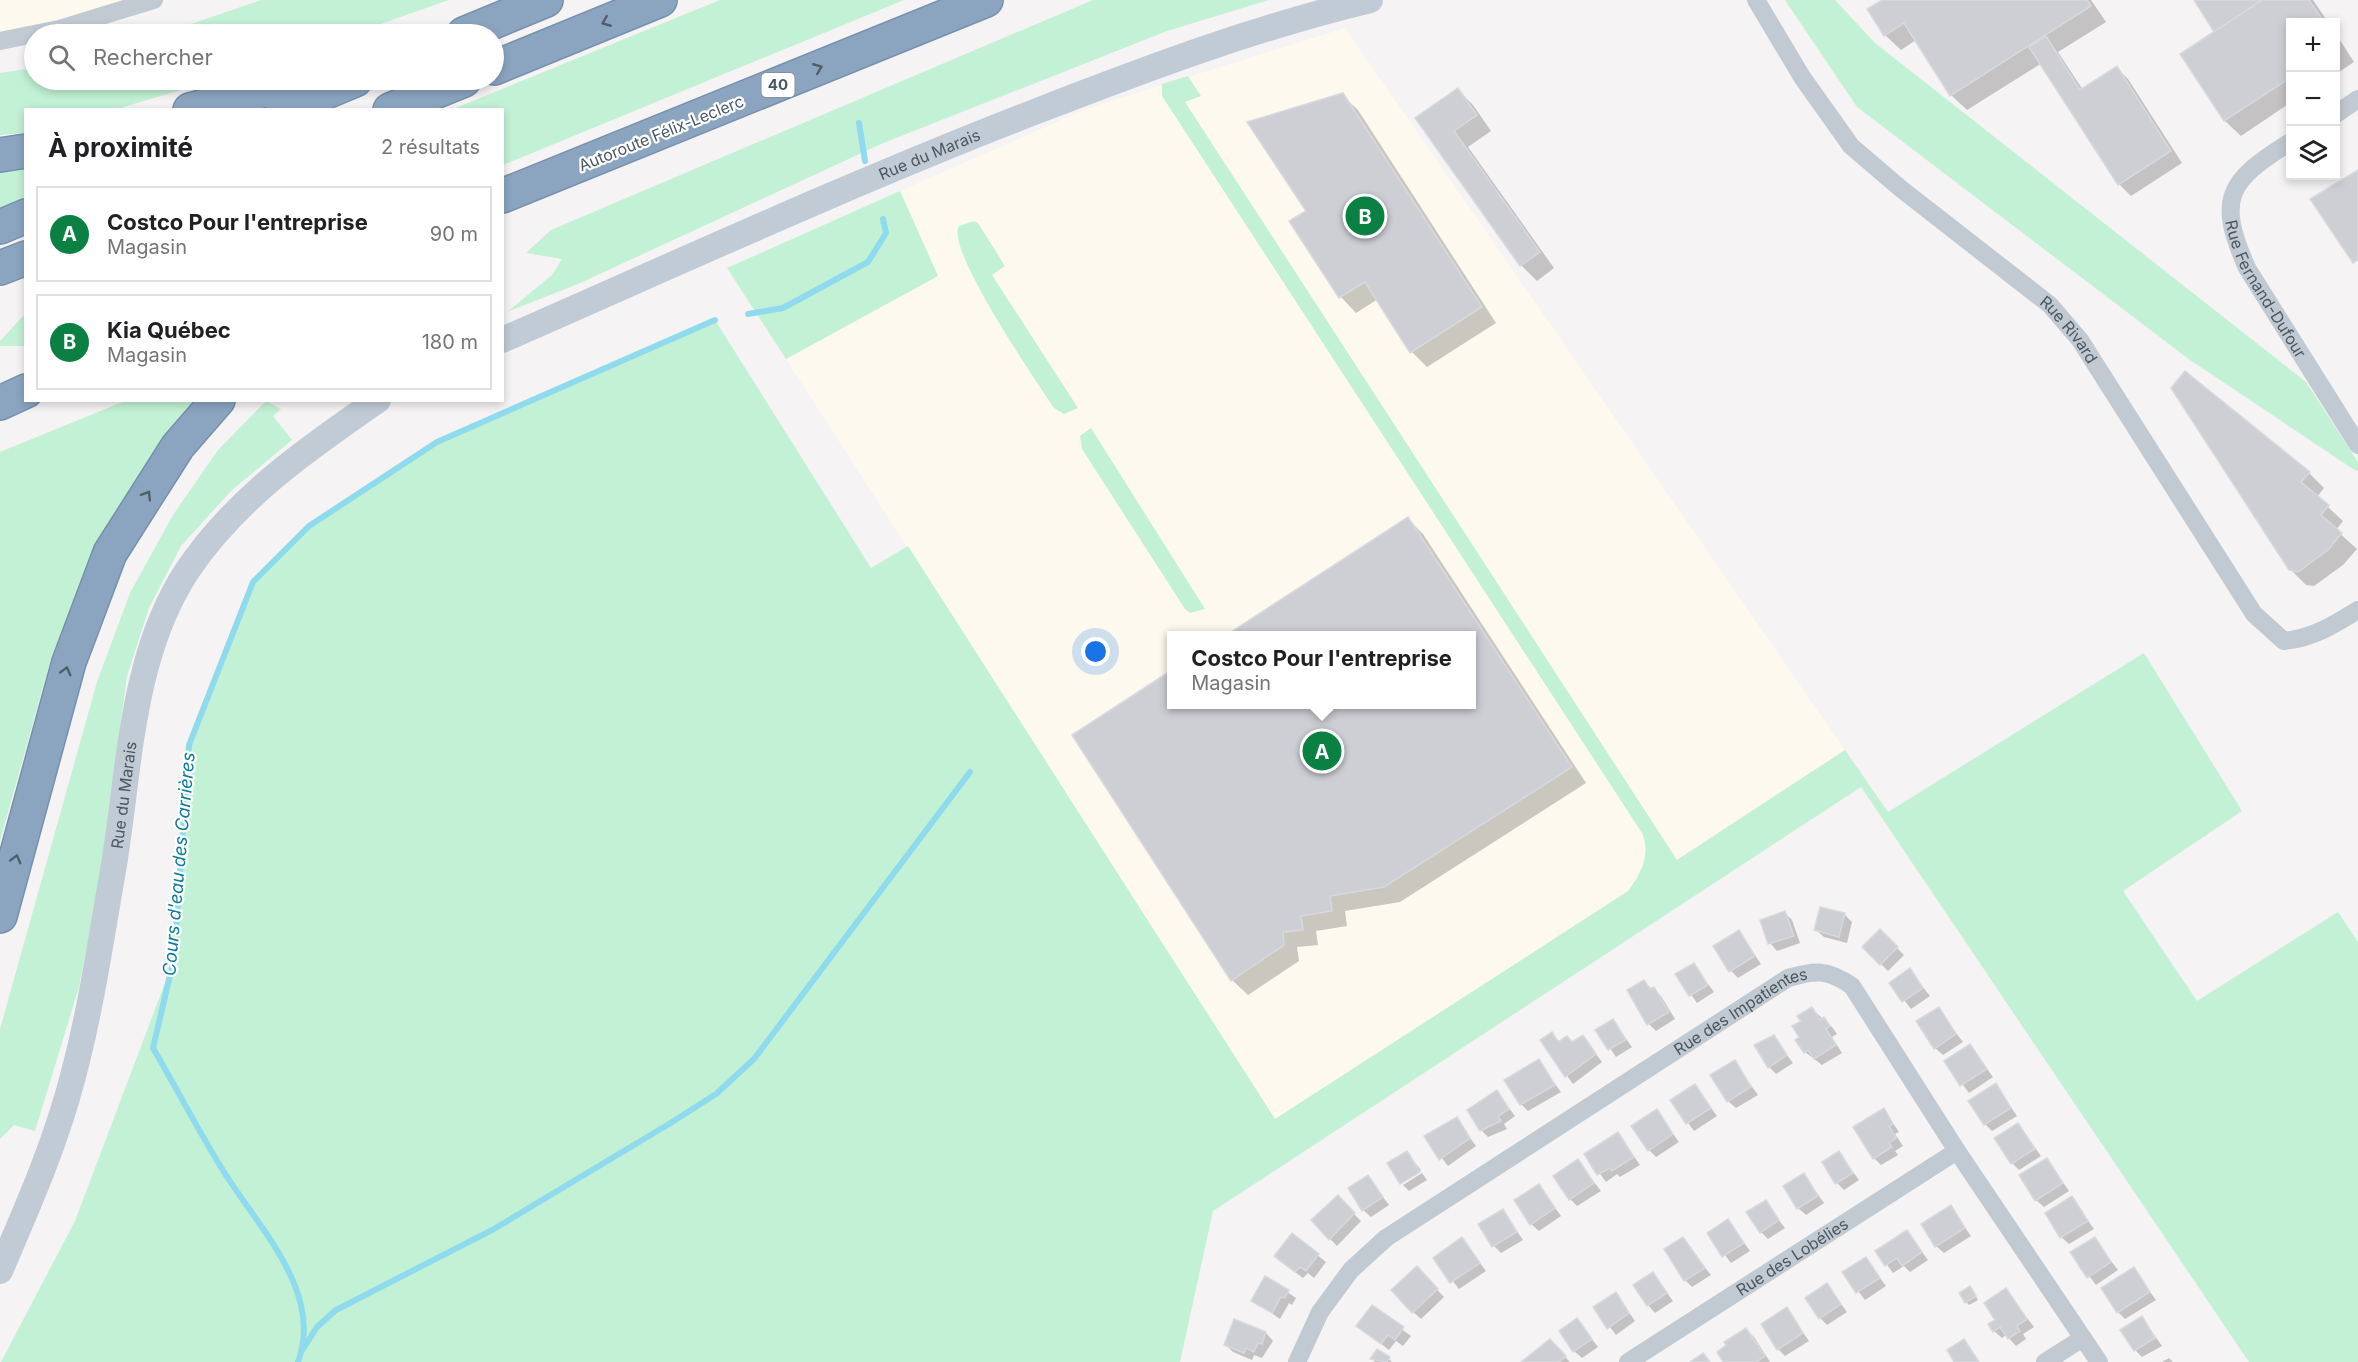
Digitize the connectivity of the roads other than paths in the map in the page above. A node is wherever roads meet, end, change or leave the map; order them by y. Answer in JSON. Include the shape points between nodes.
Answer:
{"nodes":[{"id":1,"x":154,"y":0,"type":"edge"},
{"id":2,"x":546,"y":0,"type":"edge"},
{"id":3,"x":660,"y":0,"type":"edge"},
{"id":4,"x":986,"y":0,"type":"edge"},
{"id":5,"x":1370,"y":0,"type":"edge"},
{"id":6,"x":1756,"y":0,"type":"edge"},
{"id":7,"x":73,"y":24,"type":"edge"},
{"id":8,"x":488,"y":24,"type":"edge"},
{"id":9,"x":24,"y":36,"type":"edge"},
{"id":10,"x":0,"y":41,"type":"edge"},
{"id":11,"x":504,"y":64,"type":"edge"},
{"id":12,"x":265,"y":90,"type":"edge"},
{"id":13,"x":331,"y":90,"type":"edge"},
{"id":14,"x":439,"y":90,"type":"edge"},
{"id":15,"x":2358,"y":99,"type":"edge"},
{"id":16,"x":197,"y":108,"type":"edge"},
{"id":17,"x":288,"y":108,"type":"edge"},
{"id":18,"x":395,"y":108,"type":"edge"},
{"id":19,"x":2340,"y":111,"type":"edge"},
{"id":20,"x":2286,"y":145,"type":"edge"},
{"id":21,"x":24,"y":151,"type":"edge"},
{"id":22,"x":0,"y":155,"type":"edge"},
{"id":23,"x":570,"y":170,"type":"junction"},
{"id":24,"x":504,"y":195,"type":"edge"},
{"id":25,"x":504,"y":207,"type":"edge"},
{"id":26,"x":24,"y":217,"type":"edge"},
{"id":27,"x":0,"y":227,"type":"edge"},
{"id":28,"x":24,"y":259,"type":"edge"},
{"id":29,"x":0,"y":268,"type":"edge"},
{"id":30,"x":504,"y":339,"type":"edge"},
{"id":31,"x":24,"y":386,"type":"edge"},
{"id":32,"x":24,"y":392,"type":"edge"},
{"id":33,"x":0,"y":396,"type":"edge"},
{"id":34,"x":216,"y":402,"type":"edge"},
{"id":35,"x":375,"y":402,"type":"edge"},
{"id":36,"x":0,"y":403,"type":"edge"},
{"id":37,"x":2358,"y":445,"type":"edge"},
{"id":38,"x":2358,"y":610,"type":"edge"},
{"id":39,"x":0,"y":916,"type":"edge"},
{"id":40,"x":1957,"y":1151,"type":"junction"},
{"id":41,"x":0,"y":1271,"type":"edge"},
{"id":42,"x":2083,"y":1338,"type":"junction"},
{"id":43,"x":1297,"y":1362,"type":"edge"},
{"id":44,"x":1628,"y":1362,"type":"edge"},
{"id":45,"x":2045,"y":1362,"type":"edge"},
{"id":46,"x":2099,"y":1362,"type":"edge"}],
"edges":[{"from":1,"to":7,"type":"street"},
{"from":2,"to":8,"type":"highway"},
{"from":3,"to":11,"type":"highway","one_way":true},
{"from":23,"to":4,"type":"highway","name":"Autoroute Félix-Leclerc","number":"40","one_way":true},
{"from":5,"to":30,"type":"street","name":"Rue du Marais","via":[[1267,26],[1136,72],[929,153]]},
{"from":6,"to":38,"type":"street","name":"Rue Rivard","via":[[1802,77],[1851,146],[2050,306],[2080,340],[2262,623],[2284,641],[2305,639]]},
{"from":9,"to":10,"type":"street"},
{"from":12,"to":16,"type":"highway"},
{"from":13,"to":17,"type":"highway"},
{"from":14,"to":18,"type":"highway"},
{"from":15,"to":19,"type":"street"},
{"from":20,"to":37,"type":"street","name":"Rue Fernand-Dufour","via":[[2238,183],[2228,210],[2234,239],[2247,268]]},
{"from":21,"to":22,"type":"highway"},
{"from":23,"to":24,"type":"highway","name":"Autoroute Félix-Leclerc","number":"40"},
{"from":23,"to":25,"type":"highway"},
{"from":26,"to":27,"type":"highway"},
{"from":28,"to":29,"type":"highway"},
{"from":31,"to":33,"type":"highway"},
{"from":32,"to":36,"type":"highway"},
{"from":39,"to":34,"type":"highway","one_way":true,"via":[[69,662],[110,553],[178,446]]},
{"from":35,"to":41,"type":"street","name":"Rue du Marais","via":[[306,450],[243,503],[188,571],[169,605],[142,687],[112,880],[73,1077],[42,1171]]},
{"from":40,"to":42,"type":"street","name":"Rue des Impatientes"},
{"from":40,"to":43,"type":"street","name":"Rue des Impatientes","via":[[1852,986],[1834,974],[1812,971],[1788,978],[1386,1238],[1351,1270],[1320,1312]]},
{"from":40,"to":44,"type":"street","name":"Rue des Lobélies"},
{"from":42,"to":45,"type":"street"},
{"from":42,"to":46,"type":"street","name":"Rue des Impatientes"}]}
